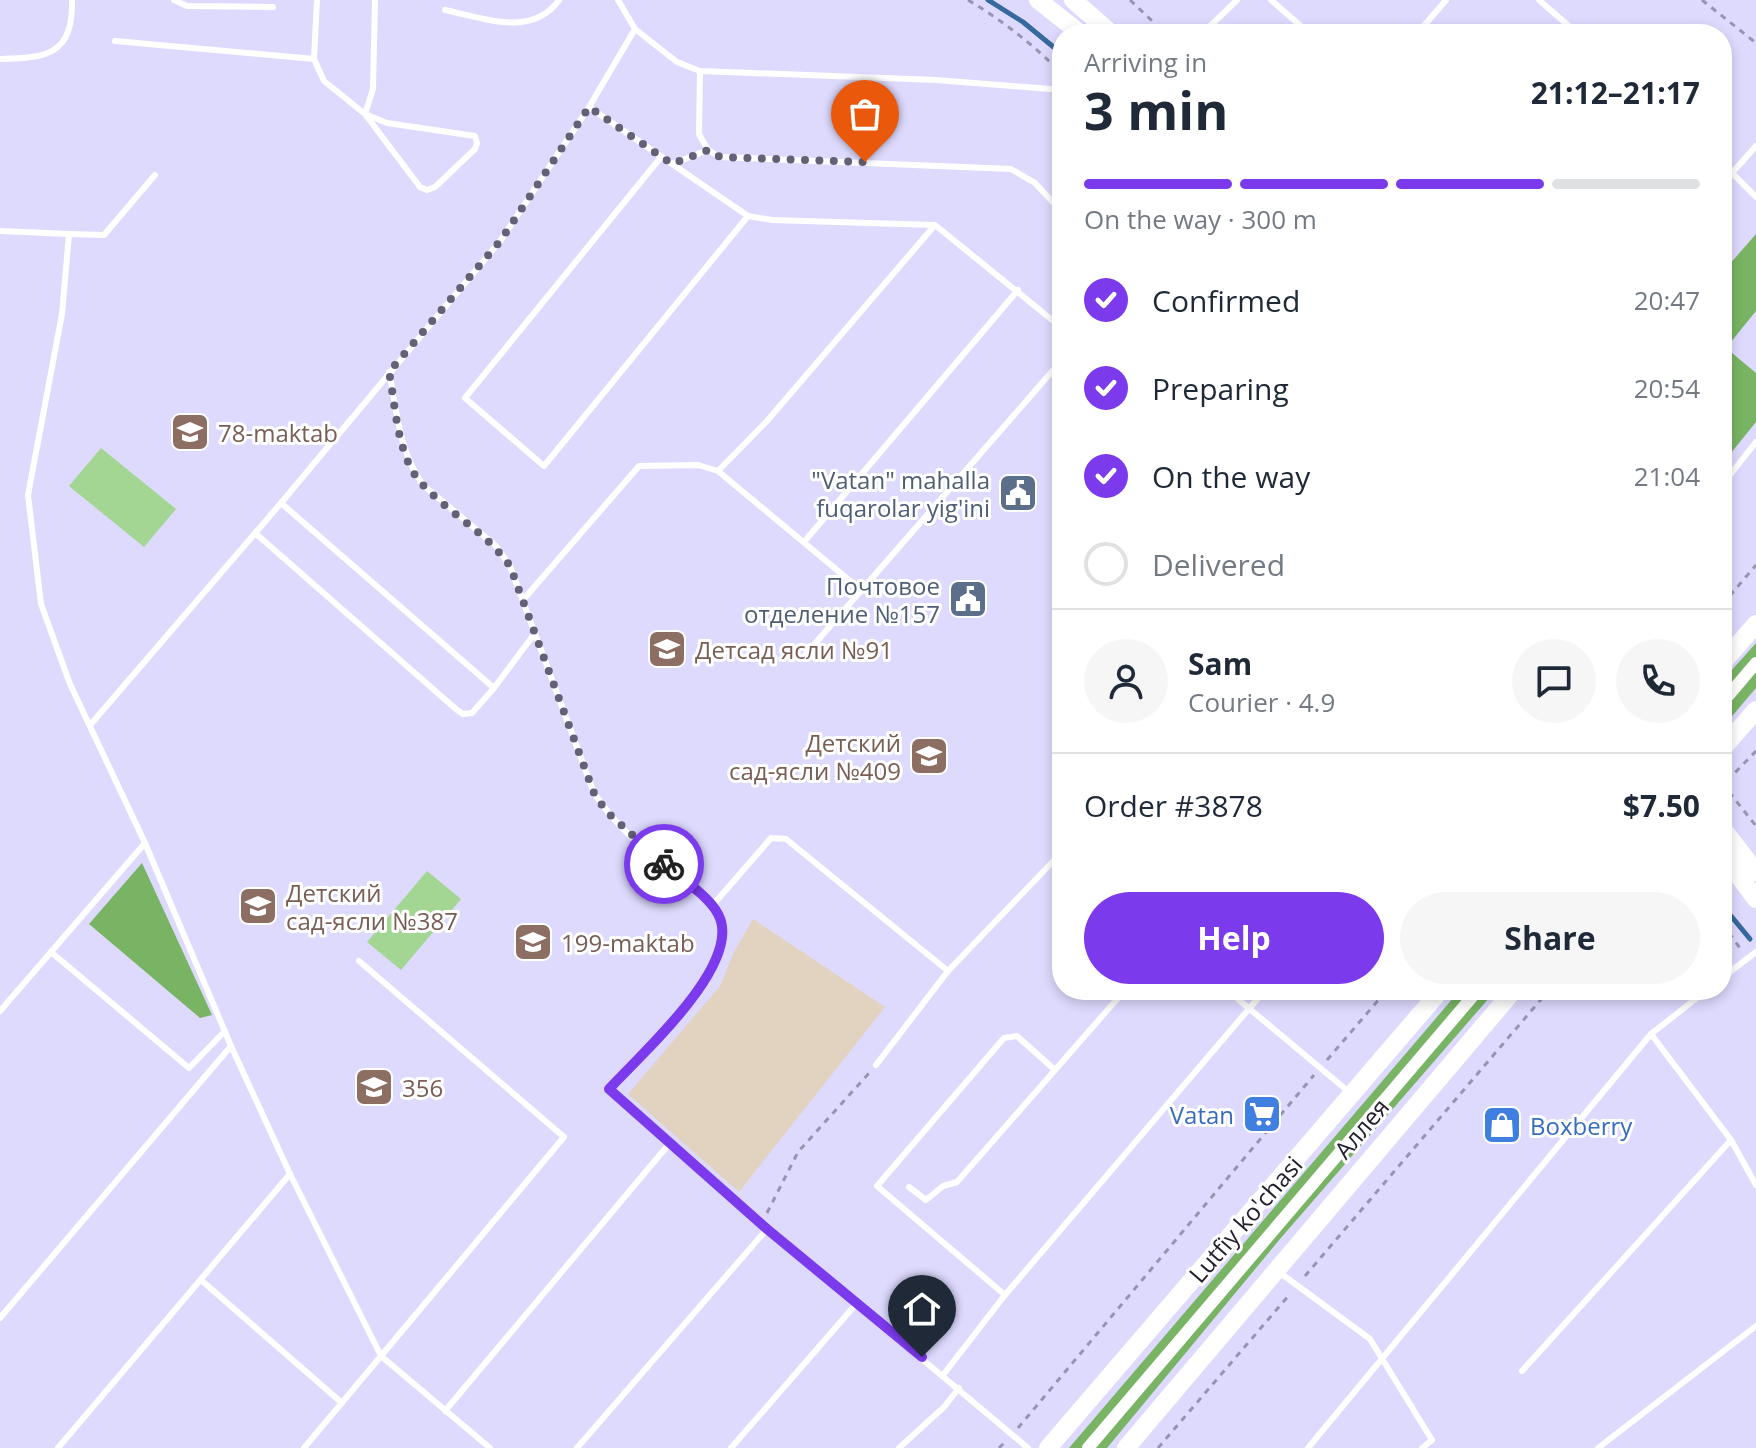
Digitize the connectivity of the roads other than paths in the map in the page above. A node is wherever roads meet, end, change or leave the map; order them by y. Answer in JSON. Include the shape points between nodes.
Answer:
{"nodes":[{"id":1,"x":72,"y":0,"type":"edge"},
{"id":2,"x":174,"y":0,"type":"edge"},
{"id":3,"x":317,"y":0,"type":"edge"},
{"id":4,"x":375,"y":0,"type":"edge"},
{"id":5,"x":559,"y":0,"type":"edge"},
{"id":6,"x":618,"y":0,"type":"edge"},
{"id":7,"x":1038,"y":0,"type":"edge"},
{"id":8,"x":1073,"y":0,"type":"edge"},
{"id":9,"x":1237,"y":0,"type":"edge"},
{"id":10,"x":1271,"y":0,"type":"edge"},
{"id":11,"x":1446,"y":0,"type":"edge"},
{"id":12,"x":1539,"y":0,"type":"edge"},
{"id":13,"x":273,"y":7,"type":"dead end"},
{"id":14,"x":445,"y":10,"type":"dead end"},
{"id":15,"x":1068,"y":24,"type":"edge"},
{"id":16,"x":1101,"y":24,"type":"edge"},
{"id":17,"x":1212,"y":24,"type":"edge"},
{"id":18,"x":1299,"y":24,"type":"edge"},
{"id":19,"x":1426,"y":24,"type":"edge"},
{"id":20,"x":1564,"y":24,"type":"edge"},
{"id":21,"x":635,"y":29,"type":"junction"},
{"id":22,"x":115,"y":41,"type":"dead end"},
{"id":23,"x":0,"y":59,"type":"edge"},
{"id":24,"x":314,"y":59,"type":"junction"},
{"id":25,"x":700,"y":71,"type":"junction"},
{"id":26,"x":1052,"y":89,"type":"edge"},
{"id":27,"x":589,"y":107,"type":"junction"},
{"id":28,"x":365,"y":114,"type":"junction"},
{"id":29,"x":1756,"y":146,"type":"edge"},
{"id":30,"x":708,"y":150,"type":"junction"},
{"id":31,"x":661,"y":157,"type":"junction"},
{"id":32,"x":672,"y":164,"type":"junction"},
{"id":33,"x":1732,"y":173,"type":"joint"},
{"id":34,"x":155,"y":175,"type":"dead end"},
{"id":35,"x":1756,"y":197,"type":"edge"},
{"id":36,"x":1052,"y":201,"type":"edge"},
{"id":37,"x":748,"y":216,"type":"junction"},
{"id":38,"x":935,"y":225,"type":"junction"},
{"id":39,"x":0,"y":231,"type":"edge"},
{"id":40,"x":69,"y":234,"type":"junction"},
{"id":41,"x":1018,"y":290,"type":"junction"},
{"id":42,"x":1052,"y":319,"type":"edge"},
{"id":43,"x":1052,"y":371,"type":"edge"},
{"id":44,"x":389,"y":372,"type":"junction"},
{"id":45,"x":1756,"y":442,"type":"edge"},
{"id":46,"x":718,"y":471,"type":"junction"},
{"id":47,"x":1732,"y":472,"type":"edge"},
{"id":48,"x":281,"y":503,"type":"junction"},
{"id":49,"x":255,"y":533,"type":"junction"},
{"id":50,"x":804,"y":542,"type":"junction"},
{"id":51,"x":861,"y":590,"type":"junction"},
{"id":52,"x":523,"y":600,"type":"junction"},
{"id":53,"x":1756,"y":624,"type":"edge"},
{"id":54,"x":535,"y":633,"type":"junction"},
{"id":55,"x":1732,"y":652,"type":"edge"},
{"id":56,"x":805,"y":655,"type":"dead end"},
{"id":57,"x":1756,"y":663,"type":"edge"},
{"id":58,"x":494,"y":688,"type":"junction"},
{"id":59,"x":1732,"y":691,"type":"edge"},
{"id":60,"x":1756,"y":710,"type":"edge"},
{"id":61,"x":91,"y":724,"type":"junction"},
{"id":62,"x":1732,"y":738,"type":"edge"},
{"id":63,"x":1732,"y":841,"type":"edge"},
{"id":64,"x":145,"y":843,"type":"junction"},
{"id":65,"x":1052,"y":862,"type":"edge"},
{"id":66,"x":1732,"y":867,"type":"edge"},
{"id":67,"x":1756,"y":872,"type":"edge"},
{"id":68,"x":1756,"y":899,"type":"edge"},
{"id":69,"x":712,"y":906,"type":"junction"},
{"id":70,"x":51,"y":952,"type":"junction"},
{"id":71,"x":1756,"y":952,"type":"edge"},
{"id":72,"x":359,"y":961,"type":"dead end"},
{"id":73,"x":1732,"y":970,"type":"edge"},
{"id":74,"x":948,"y":971,"type":"junction"},
{"id":75,"x":1116,"y":1000,"type":"edge"},
{"id":76,"x":1238,"y":1000,"type":"edge"},
{"id":77,"x":1256,"y":1000,"type":"edge"},
{"id":78,"x":1433,"y":1000,"type":"edge"},
{"id":79,"x":1469,"y":1000,"type":"edge"},
{"id":80,"x":1505,"y":1000,"type":"edge"},
{"id":81,"x":1694,"y":1000,"type":"edge"},
{"id":82,"x":1248,"y":1010,"type":"junction"},
{"id":83,"x":0,"y":1011,"type":"edge"},
{"id":84,"x":225,"y":1031,"type":"junction"},
{"id":85,"x":1651,"y":1034,"type":"junction"},
{"id":86,"x":231,"y":1046,"type":"junction"},
{"id":87,"x":876,"y":1065,"type":"road end"},
{"id":88,"x":1055,"y":1070,"type":"junction"},
{"id":89,"x":1352,"y":1095,"type":"junction"},
{"id":90,"x":1731,"y":1140,"type":"junction"},
{"id":91,"x":669,"y":1144,"type":"junction"},
{"id":92,"x":290,"y":1174,"type":"junction"},
{"id":93,"x":1756,"y":1185,"type":"edge"},
{"id":94,"x":909,"y":1187,"type":"dead end"},
{"id":95,"x":767,"y":1229,"type":"junction"},
{"id":96,"x":1276,"y":1269,"type":"junction"},
{"id":97,"x":201,"y":1280,"type":"junction"},
{"id":98,"x":1005,"y":1295,"type":"junction"},
{"id":99,"x":857,"y":1303,"type":"junction"},
{"id":100,"x":0,"y":1318,"type":"edge"},
{"id":101,"x":1756,"y":1326,"type":"edge"},
{"id":102,"x":381,"y":1356,"type":"junction"},
{"id":103,"x":1383,"y":1360,"type":"junction"},
{"id":104,"x":1522,"y":1371,"type":"dead end"},
{"id":105,"x":943,"y":1375,"type":"junction"},
{"id":106,"x":959,"y":1388,"type":"junction"},
{"id":107,"x":342,"y":1403,"type":"junction"},
{"id":108,"x":445,"y":1411,"type":"junction"},
{"id":109,"x":58,"y":1448,"type":"edge"},
{"id":110,"x":304,"y":1448,"type":"edge"},
{"id":111,"x":490,"y":1448,"type":"edge"},
{"id":112,"x":577,"y":1448,"type":"edge"},
{"id":113,"x":731,"y":1448,"type":"edge"},
{"id":114,"x":899,"y":1448,"type":"edge"},
{"id":115,"x":1028,"y":1448,"type":"edge"},
{"id":116,"x":1048,"y":1448,"type":"edge"},
{"id":117,"x":1088,"y":1448,"type":"edge"},
{"id":118,"x":1126,"y":1448,"type":"edge"},
{"id":119,"x":1308,"y":1448,"type":"edge"},
{"id":120,"x":1422,"y":1448,"type":"edge"},
{"id":121,"x":1598,"y":1448,"type":"edge"}],
"edges":[{"from":1,"to":23,"type":"lane","via":[[69,32],[61,43],[37,58]]},
{"from":2,"to":13,"type":"lane","via":[[187,6]]},
{"from":3,"to":24,"type":"lane"},
{"from":4,"to":28,"type":"lane","via":[[373,89]]},
{"from":5,"to":14,"type":"lane","via":[[550,13],[521,22]]},
{"from":6,"to":21,"type":"lane"},
{"from":7,"to":15,"type":"main road"},
{"from":8,"to":16,"type":"main road"},
{"from":9,"to":17,"type":"lane"},
{"from":10,"to":18,"type":"lane"},
{"from":11,"to":19,"type":"lane"},
{"from":12,"to":20,"type":"lane"},
{"from":21,"to":25,"type":"lane","via":[[677,62]]},
{"from":21,"to":27,"type":"lane"},
{"from":22,"to":24,"type":"lane"},
{"from":24,"to":28,"type":"lane","via":[[324,81]]},
{"from":25,"to":26,"type":"lane"},
{"from":25,"to":30,"type":"lane","via":[[699,134]]},
{"from":27,"to":31,"type":"lane"},
{"from":27,"to":44,"type":"lane","via":[[501,240]]},
{"from":28,"to":28,"type":"lane","via":[[427,190],[477,143],[475,136],[387,123]]},
{"from":29,"to":33,"type":"lane"},
{"from":30,"to":32,"type":"lane"},
{"from":30,"to":36,"type":"lane","via":[[720,157],[1011,169]]},
{"from":31,"to":32,"type":"lane"},
{"from":31,"to":37,"type":"lane","via":[[465,398],[544,466]]},
{"from":32,"to":37,"type":"lane"},
{"from":33,"to":35,"type":"lane"},
{"from":34,"to":40,"type":"lane","via":[[104,235]]},
{"from":37,"to":38,"type":"lane"},
{"from":38,"to":41,"type":"lane"},
{"from":38,"to":46,"type":"lane"},
{"from":39,"to":40,"type":"lane"},
{"from":40,"to":61,"type":"lane","via":[[62,314],[28,495],[41,604]]},
{"from":41,"to":42,"type":"lane"},
{"from":41,"to":50,"type":"lane"},
{"from":43,"to":51,"type":"lane"},
{"from":44,"to":48,"type":"lane"},
{"from":44,"to":52,"type":"lane","via":[[411,467],[423,485],[496,546]]},
{"from":45,"to":47,"type":"lane"},
{"from":46,"to":50,"type":"lane"},
{"from":46,"to":52,"type":"lane","via":[[698,465],[639,466]]},
{"from":48,"to":49,"type":"lane"},
{"from":48,"to":58,"type":"lane"},
{"from":49,"to":58,"type":"lane","via":[[463,714],[472,713]]},
{"from":49,"to":61,"type":"lane"},
{"from":50,"to":51,"type":"lane"},
{"from":51,"to":56,"type":"lane"},
{"from":52,"to":54,"type":"lane"},
{"from":53,"to":55,"type":"main road"},
{"from":54,"to":58,"type":"lane"},
{"from":54,"to":69,"type":"lane","via":[[594,793],[606,811]]},
{"from":57,"to":59,"type":"street"},
{"from":60,"to":62,"type":"main road"},
{"from":61,"to":64,"type":"lane"},
{"from":63,"to":67,"type":"main road"},
{"from":64,"to":70,"type":"lane"},
{"from":64,"to":84,"type":"lane"},
{"from":65,"to":74,"type":"lane"},
{"from":66,"to":68,"type":"main road"},
{"from":69,"to":74,"type":"lane","via":[[771,838],[786,839]]},
{"from":69,"to":91,"type":"lane","via":[[720,916],[722,942],[704,984],[609,1089]]},
{"from":70,"to":83,"type":"lane"},
{"from":70,"to":84,"type":"lane","via":[[189,1068]]},
{"from":71,"to":73,"type":"lane"},
{"from":72,"to":102,"type":"lane","via":[[564,1137]]},
{"from":74,"to":87,"type":"lane"},
{"from":75,"to":88,"type":"lane"},
{"from":76,"to":82,"type":"lane"},
{"from":77,"to":82,"type":"lane"},
{"from":78,"to":89,"type":"main road","name":"Lutfiy ko'chasi"},
{"from":79,"to":117,"type":"street","name":"Аллея"},
{"from":80,"to":96,"type":"main road"},
{"from":81,"to":85,"type":"lane"},
{"from":82,"to":89,"type":"lane"},
{"from":82,"to":98,"type":"lane"},
{"from":84,"to":86,"type":"lane"},
{"from":85,"to":90,"type":"lane"},
{"from":85,"to":103,"type":"lane"},
{"from":86,"to":92,"type":"lane"},
{"from":86,"to":100,"type":"lane"},
{"from":88,"to":94,"type":"lane","via":[[957,1182],[926,1200]]},
{"from":88,"to":98,"type":"lane","via":[[1017,1036],[1004,1038],[877,1186]]},
{"from":89,"to":116,"type":"main road","name":"Lutfiy ko'chasi"},
{"from":90,"to":93,"type":"lane"},
{"from":90,"to":104,"type":"lane"},
{"from":91,"to":95,"type":"lane"},
{"from":91,"to":108,"type":"lane"},
{"from":92,"to":97,"type":"lane"},
{"from":92,"to":102,"type":"lane"},
{"from":95,"to":99,"type":"lane"},
{"from":95,"to":112,"type":"lane"},
{"from":96,"to":103,"type":"lane","via":[[1370,1339]]},
{"from":96,"to":118,"type":"main road"},
{"from":97,"to":107,"type":"lane"},
{"from":97,"to":109,"type":"lane"},
{"from":98,"to":105,"type":"lane"},
{"from":99,"to":105,"type":"lane"},
{"from":99,"to":113,"type":"lane"},
{"from":101,"to":121,"type":"lane"},
{"from":102,"to":107,"type":"lane"},
{"from":102,"to":108,"type":"lane"},
{"from":103,"to":119,"type":"lane"},
{"from":103,"to":120,"type":"lane","via":[[1432,1440]]},
{"from":105,"to":106,"type":"lane"},
{"from":106,"to":114,"type":"lane"},
{"from":106,"to":115,"type":"lane"},
{"from":107,"to":110,"type":"lane"},
{"from":108,"to":111,"type":"lane"}]}
